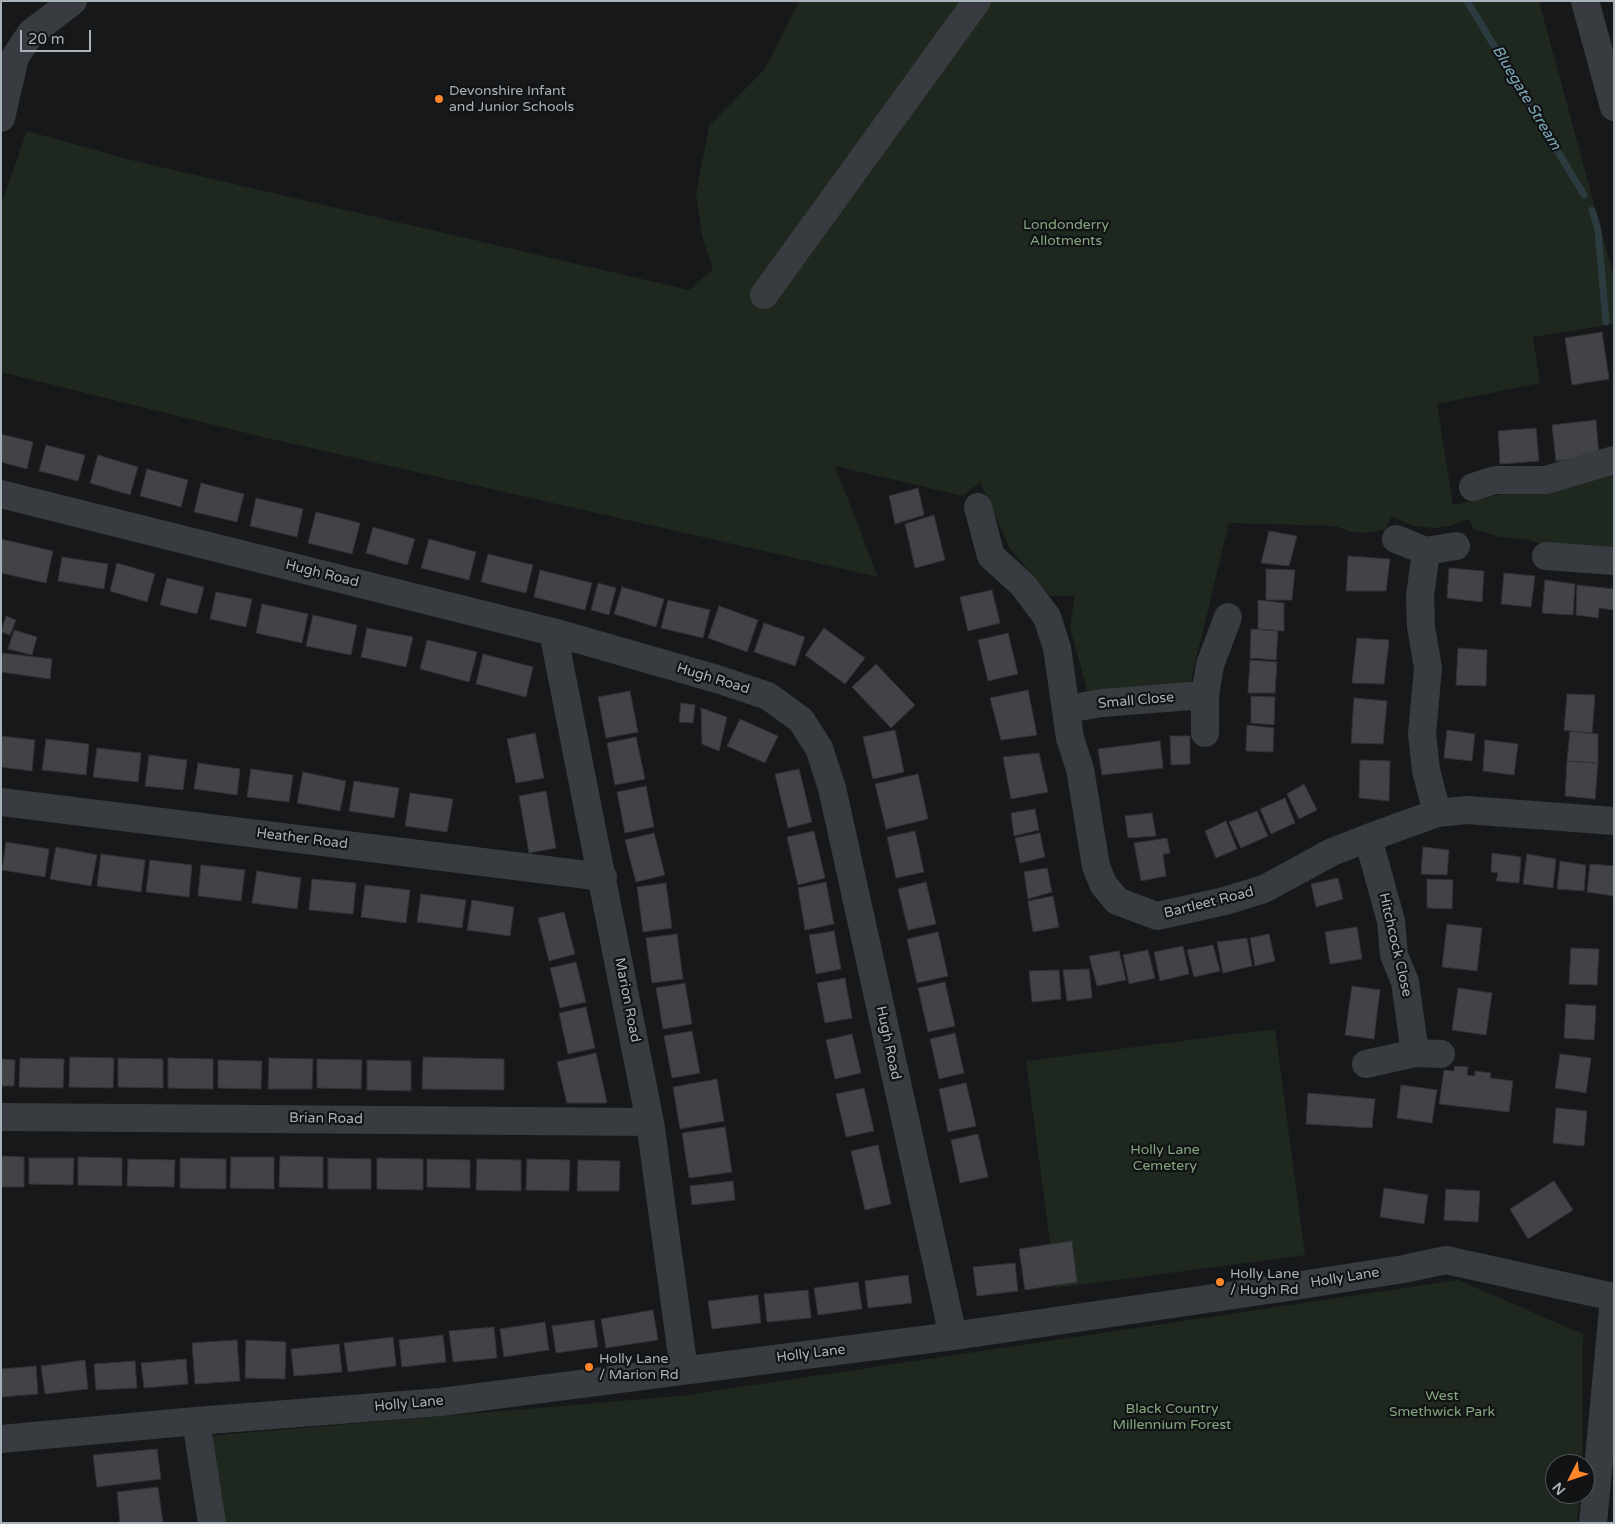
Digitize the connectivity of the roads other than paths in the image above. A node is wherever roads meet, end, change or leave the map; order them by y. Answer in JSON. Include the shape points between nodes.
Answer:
{"nodes":[{"id":1,"x":73,"y":1,"type":"edge"},
{"id":2,"x":977,"y":1,"type":"edge"},
{"id":3,"x":1585,"y":1,"type":"edge"},
{"id":4,"x":1614,"y":107,"type":"edge"},
{"id":5,"x":1,"y":118,"type":"edge"},
{"id":6,"x":764,"y":295,"type":"dead end"},
{"id":7,"x":1614,"y":460,"type":"edge"},
{"id":8,"x":1473,"y":487,"type":"dead end"},
{"id":9,"x":1,"y":494,"type":"edge"},
{"id":10,"x":978,"y":507,"type":"dead end"},
{"id":11,"x":1396,"y":539,"type":"dead end"},
{"id":12,"x":1456,"y":546,"type":"dead end"},
{"id":13,"x":1426,"y":551,"type":"junction"},
{"id":14,"x":1546,"y":556,"type":"dead end"},
{"id":15,"x":1614,"y":561,"type":"edge"},
{"id":16,"x":1228,"y":616,"type":"dead end"},
{"id":17,"x":553,"y":632,"type":"junction"},
{"id":18,"x":1205,"y":695,"type":"junction"},
{"id":19,"x":1067,"y":709,"type":"junction"},
{"id":20,"x":1205,"y":734,"type":"dead end"},
{"id":21,"x":1,"y":802,"type":"edge"},
{"id":22,"x":1437,"y":813,"type":"junction"},
{"id":23,"x":1614,"y":821,"type":"edge"},
{"id":24,"x":1368,"y":838,"type":"junction"},
{"id":25,"x":603,"y":877,"type":"junction"},
{"id":26,"x":1366,"y":1064,"type":"dead end"},
{"id":27,"x":1,"y":1117,"type":"edge"},
{"id":28,"x":650,"y":1122,"type":"junction"},
{"id":29,"x":1614,"y":1297,"type":"edge"},
{"id":30,"x":953,"y":1336,"type":"junction"},
{"id":31,"x":684,"y":1370,"type":"junction"},
{"id":32,"x":196,"y":1421,"type":"junction"},
{"id":33,"x":1,"y":1439,"type":"edge"},
{"id":34,"x":212,"y":1523,"type":"edge"},
{"id":35,"x":1593,"y":1523,"type":"edge"}],
"edges":[{"from":1,"to":5,"type":"street","via":[[31,33],[15,57]]},
{"from":2,"to":6,"type":"street"},
{"from":3,"to":4,"type":"street"},
{"from":7,"to":8,"type":"street","via":[[1546,480],[1495,480]]},
{"from":9,"to":17,"type":"street","name":"Hugh Road"},
{"from":10,"to":19,"type":"street","name":"Bartleet Road","via":[[991,556],[1057,613],[1057,648]]},
{"from":11,"to":13,"type":"street"},
{"from":12,"to":13,"type":"street"},
{"from":13,"to":22,"type":"street","via":[[1420,596],[1421,628],[1428,668],[1422,734],[1426,770]]},
{"from":14,"to":15,"type":"street"},
{"from":16,"to":18,"type":"street","via":[[1210,664]]},
{"from":17,"to":25,"type":"street","name":"Marion Road"},
{"from":17,"to":30,"type":"street","name":"Hugh Road","via":[[768,696],[801,720],[819,748],[832,788]]},
{"from":18,"to":19,"type":"street","name":"Small Close"},
{"from":18,"to":20,"type":"street"},
{"from":19,"to":24,"type":"street","name":"Bartleet Road","via":[[1096,866],[1103,884],[1117,901],[1158,916],[1225,901],[1264,889],[1332,852]]},
{"from":21,"to":25,"type":"street","name":"Heather Road"},
{"from":22,"to":23,"type":"street","name":"Bartleet Road","via":[[1467,810]]},
{"from":22,"to":24,"type":"street","name":"Bartleet Road"},
{"from":24,"to":26,"type":"street","name":"Hitchcock Close","via":[[1391,921],[1394,955],[1428,1054]]},
{"from":25,"to":28,"type":"street","name":"Marion Road"},
{"from":27,"to":28,"type":"street","name":"Brian Road"},
{"from":28,"to":31,"type":"street","name":"Marion Road"},
{"from":29,"to":30,"type":"street","name":"Holly Lane","via":[[1446,1260],[1282,1288]]},
{"from":29,"to":35,"type":"street"},
{"from":30,"to":31,"type":"street","name":"Holly Lane"},
{"from":31,"to":32,"type":"street","name":"Holly Lane","via":[[441,1402]]},
{"from":32,"to":33,"type":"street","name":"Holly Lane"},
{"from":32,"to":34,"type":"street"}]}
